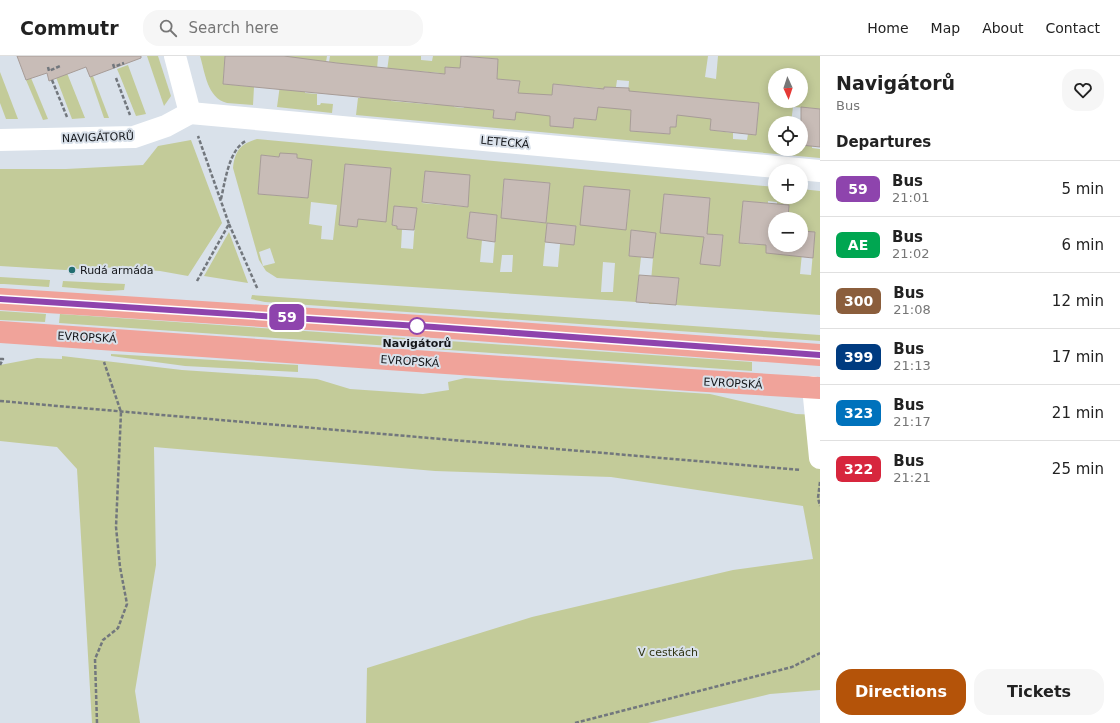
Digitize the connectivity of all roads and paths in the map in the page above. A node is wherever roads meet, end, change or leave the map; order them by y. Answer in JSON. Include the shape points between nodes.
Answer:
{"nodes":[{"id":1,"x":175,"y":56,"type":"edge"},
{"id":2,"x":124,"y":63,"type":"dead end"},
{"id":3,"x":113,"y":64,"type":"dead end"},
{"id":4,"x":60,"y":66,"type":"dead end"},
{"id":5,"x":48,"y":67,"type":"dead end"},
{"id":6,"x":116,"y":78,"type":"dead end"},
{"id":7,"x":52,"y":80,"type":"dead end"},
{"id":8,"x":190,"y":113,"type":"junction"},
{"id":9,"x":69,"y":121,"type":"dead end"},
{"id":10,"x":133,"y":121,"type":"dead end"},
{"id":11,"x":0,"y":140,"type":"edge"},
{"id":12,"x":246,"y":141,"type":"dead end"},
{"id":13,"x":820,"y":172,"type":"edge"},
{"id":14,"x":221,"y":199,"type":"junction"},
{"id":15,"x":229,"y":224,"type":"junction"},
{"id":16,"x":72,"y":271,"type":"dead end"},
{"id":17,"x":72,"y":276,"type":"dead end"},
{"id":18,"x":197,"y":281,"type":"dead end"},
{"id":19,"x":258,"y":290,"type":"dead end"},
{"id":20,"x":0,"y":299,"type":"edge"},
{"id":21,"x":0,"y":332,"type":"edge"},
{"id":22,"x":820,"y":355,"type":"edge"},
{"id":23,"x":103,"y":357,"type":"dead end"},
{"id":24,"x":2,"y":359,"type":"edge"},
{"id":25,"x":0,"y":365,"type":"edge"},
{"id":26,"x":816,"y":387,"type":"edge"},
{"id":27,"x":0,"y":401,"type":"edge"},
{"id":28,"x":120,"y":412,"type":"junction"},
{"id":29,"x":812,"y":464,"type":"edge"},
{"id":30,"x":820,"y":482,"type":"edge"},
{"id":31,"x":820,"y":506,"type":"edge"},
{"id":32,"x":820,"y":654,"type":"edge"},
{"id":33,"x":96,"y":723,"type":"edge"},
{"id":34,"x":575,"y":723,"type":"edge"}],
"edges":[{"from":1,"to":8,"type":"street"},
{"from":2,"to":3,"type":"path","via":[[114,67]]},
{"from":4,"to":5,"type":"path","via":[[49,71]]},
{"from":6,"to":10,"type":"path"},
{"from":7,"to":9,"type":"path"},
{"from":8,"to":11,"type":"street","name":"NAVIGÁTORŮ","via":[[166,126],[134,137]]},
{"from":8,"to":13,"type":"street","name":"LETECKÁ"},
{"from":8,"to":14,"type":"path"},
{"from":12,"to":14,"type":"path","via":[[239,144],[234,152]]},
{"from":14,"to":15,"type":"path"},
{"from":15,"to":18,"type":"path"},
{"from":15,"to":19,"type":"path"},
{"from":16,"to":17,"type":"path"},
{"from":20,"to":22,"type":"main road"},
{"from":21,"to":26,"type":"main road","name":"EVROPSKÁ","via":[[682,380]]},
{"from":23,"to":28,"type":"path"},
{"from":24,"to":25,"type":"path"},
{"from":26,"to":29,"type":"street"},
{"from":27,"to":28,"type":"path"},
{"from":28,"to":29,"type":"path"},
{"from":28,"to":33,"type":"path","via":[[116,527],[127,604],[118,628],[103,640],[94,659]]},
{"from":30,"to":31,"type":"path"},
{"from":32,"to":34,"type":"path","via":[[792,667]]}]}
